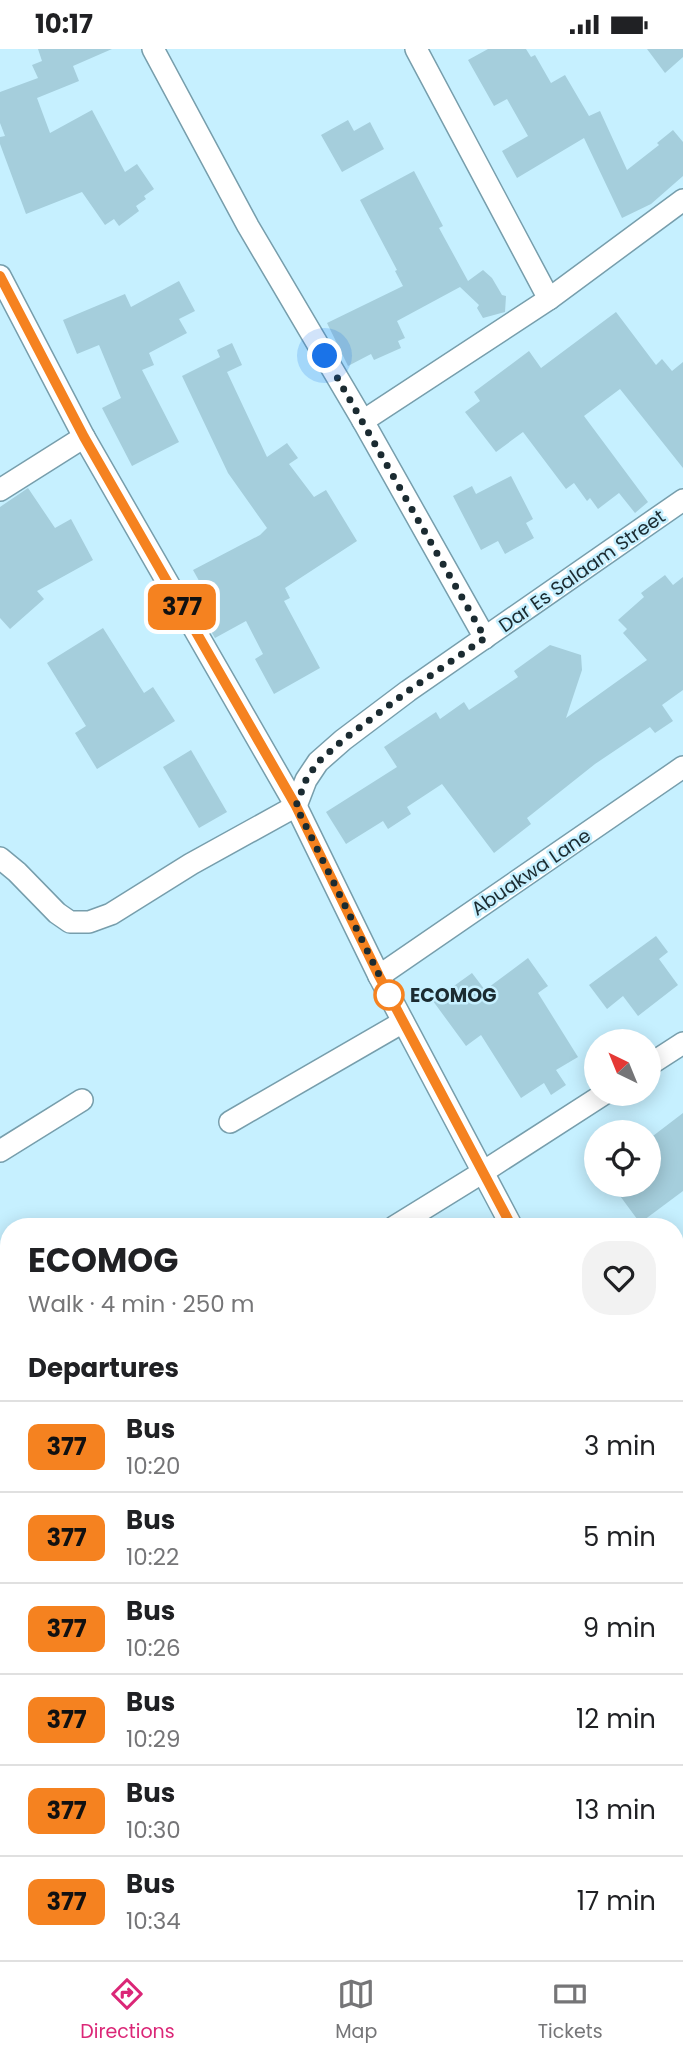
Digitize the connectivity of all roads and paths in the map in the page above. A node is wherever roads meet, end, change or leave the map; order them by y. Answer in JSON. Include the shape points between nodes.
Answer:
{"nodes":[{"id":1,"x":153,"y":49,"type":"edge"},
{"id":2,"x":416,"y":49,"type":"edge"},
{"id":3,"x":683,"y":200,"type":"edge"},
{"id":4,"x":0,"y":276,"type":"edge"},
{"id":5,"x":549,"y":299,"type":"junction"},
{"id":6,"x":363,"y":421,"type":"junction"},
{"id":7,"x":84,"y":437,"type":"junction"},
{"id":8,"x":0,"y":490,"type":"edge"},
{"id":9,"x":683,"y":500,"type":"edge"},
{"id":10,"x":485,"y":638,"type":"junction"},
{"id":11,"x":683,"y":768,"type":"edge"},
{"id":12,"x":296,"y":806,"type":"junction"},
{"id":13,"x":0,"y":858,"type":"edge"},
{"id":14,"x":379,"y":976,"type":"junction"},
{"id":15,"x":404,"y":1023,"type":"junction"},
{"id":16,"x":683,"y":1043,"type":"edge"},
{"id":17,"x":662,"y":1057,"type":"edge"},
{"id":18,"x":82,"y":1100,"type":"dead end"},
{"id":19,"x":586,"y":1106,"type":"edge"},
{"id":20,"x":230,"y":1122,"type":"dead end"},
{"id":21,"x":0,"y":1151,"type":"edge"},
{"id":22,"x":484,"y":1172,"type":"junction"},
{"id":23,"x":409,"y":1218,"type":"edge"},
{"id":24,"x":507,"y":1218,"type":"edge"}],
"edges":[{"from":1,"to":6,"type":"street","via":[[248,226]]},
{"from":2,"to":5,"type":"street"},
{"from":3,"to":5,"type":"street"},
{"from":4,"to":7,"type":"street"},
{"from":5,"to":6,"type":"street"},
{"from":6,"to":10,"type":"street"},
{"from":7,"to":8,"type":"street"},
{"from":7,"to":12,"type":"street"},
{"from":9,"to":10,"type":"street","name":"Dar Es Salaam Street"},
{"from":10,"to":12,"type":"street","name":"Dar Es Salaam Street","via":[[318,762]]},
{"from":11,"to":14,"type":"street","name":"Abuakwa Lane"},
{"from":12,"to":13,"type":"street","via":[[111,914],[89,922],[70,922],[57,913]]},
{"from":12,"to":14,"type":"street"},
{"from":14,"to":15,"type":"street"},
{"from":15,"to":20,"type":"street"},
{"from":15,"to":22,"type":"street"},
{"from":16,"to":17,"type":"street"},
{"from":18,"to":21,"type":"street"},
{"from":19,"to":22,"type":"street"},
{"from":22,"to":23,"type":"street"},
{"from":22,"to":24,"type":"street"}]}
